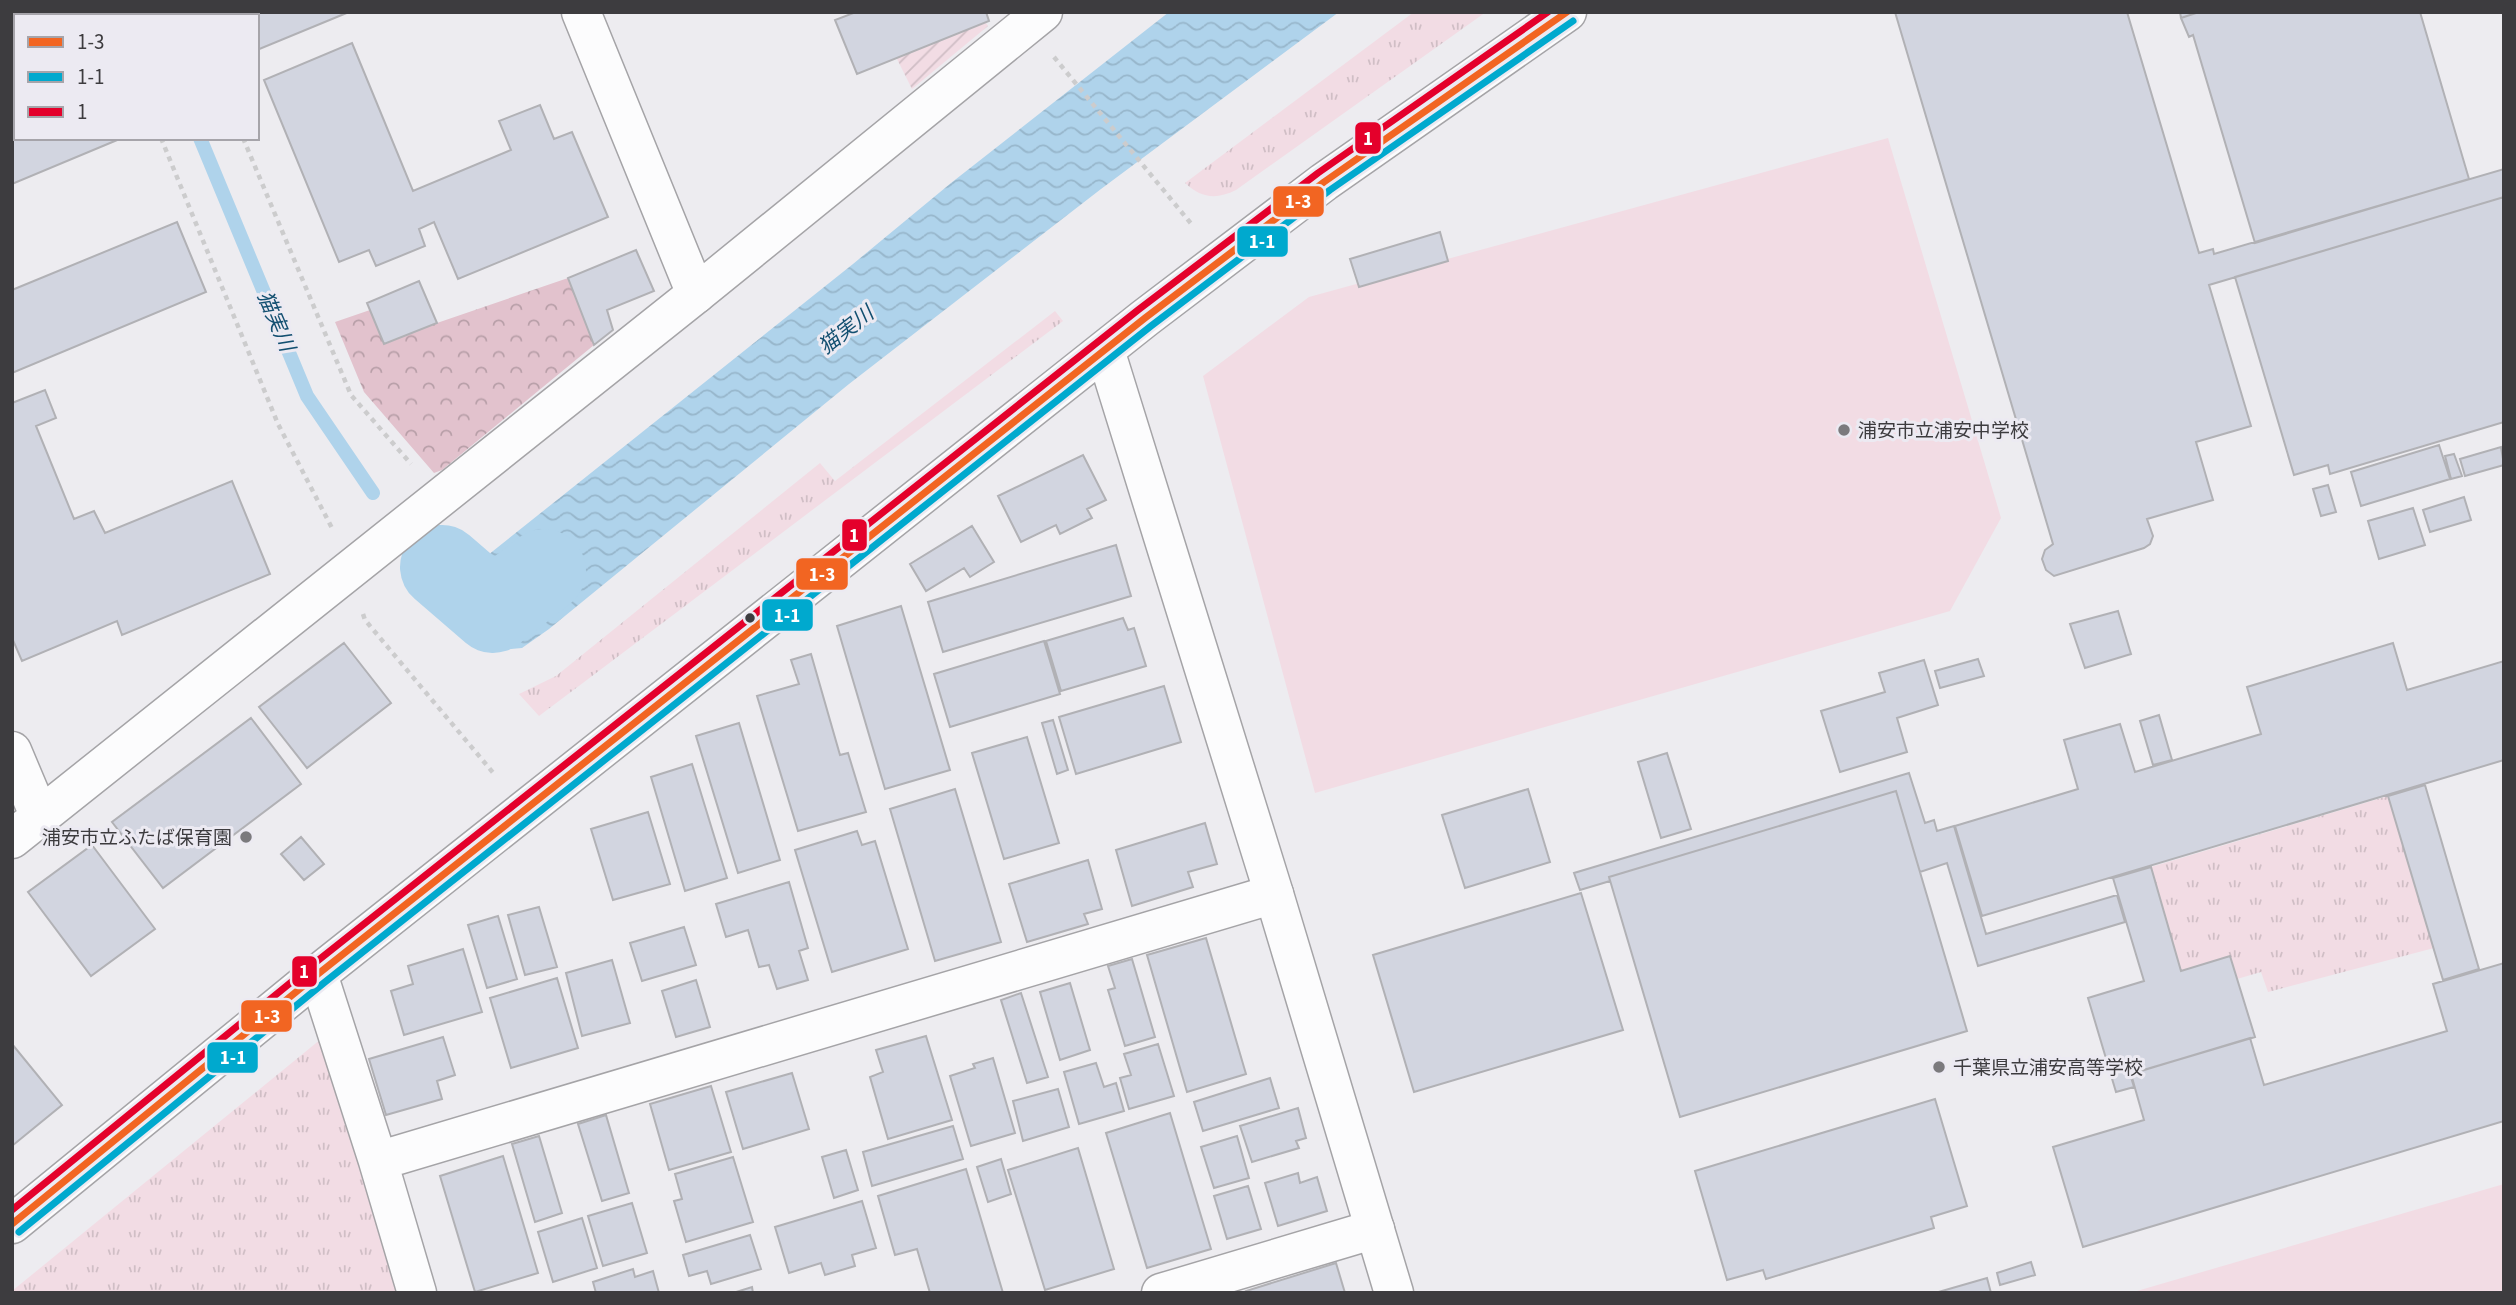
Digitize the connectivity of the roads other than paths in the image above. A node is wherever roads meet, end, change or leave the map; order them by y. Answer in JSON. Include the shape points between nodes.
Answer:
{"nodes":[{"id":1,"x":581,"y":12,"type":"edge"},
{"id":2,"x":1567,"y":12,"type":"edge"},
{"id":3,"x":1035,"y":18,"type":"edge"},
{"id":4,"x":696,"y":294,"type":"junction"},
{"id":5,"x":1105,"y":350,"type":"junction"},
{"id":6,"x":12,"y":751,"type":"edge"},
{"id":7,"x":26,"y":827,"type":"edge"},
{"id":8,"x":1274,"y":894,"type":"junction"},
{"id":9,"x":318,"y":974,"type":"junction"},
{"id":10,"x":378,"y":1161,"type":"junction"},
{"id":11,"x":12,"y":1224,"type":"edge"},
{"id":12,"x":1375,"y":1229,"type":"junction"},
{"id":13,"x":417,"y":1293,"type":"edge"},
{"id":14,"x":1161,"y":1293,"type":"edge"},
{"id":15,"x":1394,"y":1293,"type":"edge"}],
"edges":[{"from":1,"to":4,"type":"street"},
{"from":2,"to":5,"type":"street","via":[[1324,182]]},
{"from":3,"to":4,"type":"street"},
{"from":4,"to":7,"type":"street"},
{"from":5,"to":8,"type":"street"},
{"from":5,"to":9,"type":"street"},
{"from":6,"to":7,"type":"street"},
{"from":8,"to":10,"type":"street"},
{"from":8,"to":12,"type":"street"},
{"from":9,"to":10,"type":"street"},
{"from":9,"to":11,"type":"street"},
{"from":10,"to":13,"type":"street"},
{"from":12,"to":14,"type":"street"},
{"from":12,"to":15,"type":"street"}]}
